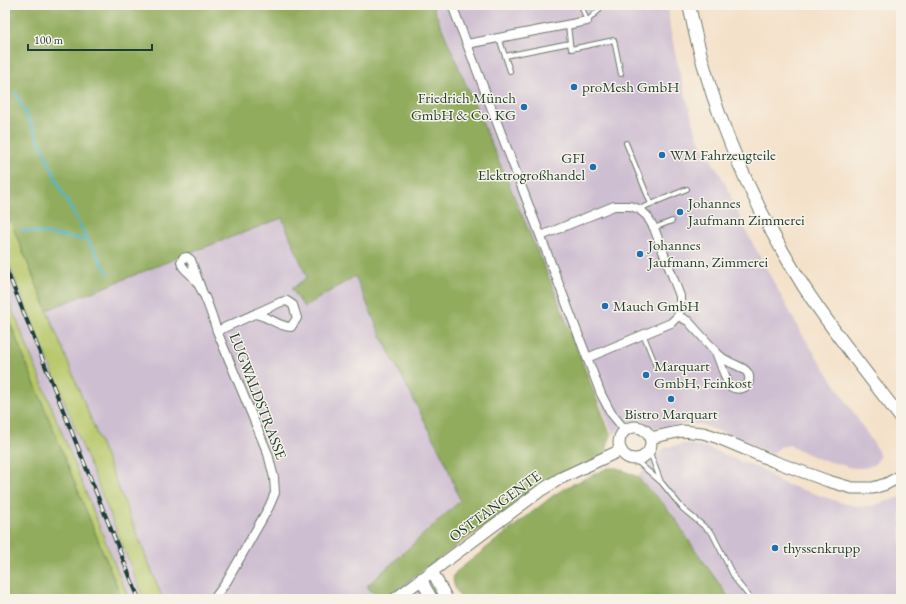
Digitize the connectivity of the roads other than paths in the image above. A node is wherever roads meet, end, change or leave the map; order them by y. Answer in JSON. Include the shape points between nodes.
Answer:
{"nodes":[{"id":1,"x":452,"y":5,"type":"edge"},
{"id":2,"x":581,"y":5,"type":"edge"},
{"id":3,"x":602,"y":5,"type":"edge"},
{"id":4,"x":688,"y":5,"type":"edge"},
{"id":5,"x":587,"y":21,"type":"junction"},
{"id":6,"x":568,"y":24,"type":"junction"},
{"id":7,"x":499,"y":38,"type":"junction"},
{"id":8,"x":570,"y":43,"type":"junction"},
{"id":9,"x":467,"y":44,"type":"junction"},
{"id":10,"x":505,"y":56,"type":"junction"},
{"id":11,"x":510,"y":71,"type":"dead end"},
{"id":12,"x":620,"y":74,"type":"dead end"},
{"id":13,"x":626,"y":143,"type":"dead end"},
{"id":14,"x":687,"y":189,"type":"dead end"},
{"id":15,"x":651,"y":204,"type":"junction"},
{"id":16,"x":639,"y":209,"type":"junction"},
{"id":17,"x":672,"y":220,"type":"dead end"},
{"id":18,"x":654,"y":228,"type":"junction"},
{"id":19,"x":541,"y":236,"type":"junction"},
{"id":20,"x":203,"y":294,"type":"dead end"},
{"id":21,"x":255,"y":314,"type":"junction"},
{"id":22,"x":678,"y":316,"type":"junction"},
{"id":23,"x":218,"y":331,"type":"junction"},
{"id":24,"x":644,"y":336,"type":"junction"},
{"id":25,"x":716,"y":352,"type":"junction"},
{"id":26,"x":587,"y":358,"type":"junction"},
{"id":27,"x":656,"y":366,"type":"dead end"},
{"id":28,"x":901,"y":418,"type":"edge"},
{"id":29,"x":625,"y":430,"type":"junction"},
{"id":30,"x":650,"y":438,"type":"junction"},
{"id":31,"x":621,"y":450,"type":"junction"},
{"id":32,"x":649,"y":450,"type":"junction"},
{"id":33,"x":633,"y":458,"type":"junction"},
{"id":34,"x":901,"y":476,"type":"edge"},
{"id":35,"x":662,"y":483,"type":"junction"},
{"id":36,"x":432,"y":570,"type":"junction"},
{"id":37,"x":422,"y":578,"type":"junction"},
{"id":38,"x":214,"y":599,"type":"edge"},
{"id":39,"x":395,"y":599,"type":"edge"},
{"id":40,"x":432,"y":599,"type":"edge"},
{"id":41,"x":447,"y":599,"type":"edge"},
{"id":42,"x":751,"y":599,"type":"edge"}],
"edges":[{"from":1,"to":9,"type":"street"},
{"from":2,"to":5,"type":"lane"},
{"from":3,"to":5,"type":"lane"},
{"from":4,"to":28,"type":"main road","via":[[712,93],[734,152],[765,218],[798,277]]},
{"from":5,"to":6,"type":"street"},
{"from":6,"to":7,"type":"street"},
{"from":6,"to":8,"type":"lane"},
{"from":7,"to":9,"type":"street"},
{"from":7,"to":10,"type":"lane"},
{"from":8,"to":10,"type":"lane"},
{"from":8,"to":12,"type":"lane","via":[[571,49],[614,40]]},
{"from":9,"to":19,"type":"street"},
{"from":10,"to":11,"type":"lane"},
{"from":13,"to":15,"type":"lane"},
{"from":14,"to":15,"type":"lane"},
{"from":15,"to":16,"type":"lane"},
{"from":16,"to":18,"type":"street"},
{"from":16,"to":19,"type":"street","via":[[614,206]]},
{"from":17,"to":18,"type":"lane"},
{"from":18,"to":22,"type":"street","via":[[680,296]]},
{"from":19,"to":26,"type":"street"},
{"from":20,"to":23,"type":"street","name":"LUGWALDSTRASSE"},
{"from":21,"to":21,"type":"street","name":"LUGWALDSTRASSE","via":[[287,301],[293,305],[297,318],[291,327],[284,327],[268,317]]},
{"from":21,"to":23,"type":"street","name":"LUGWALDSTRASSE"},
{"from":22,"to":24,"type":"street","via":[[671,323]]},
{"from":22,"to":25,"type":"street","via":[[688,322]]},
{"from":23,"to":38,"type":"street","name":"LUGWALDSTRASSE","via":[[268,454],[275,493],[227,581]]},
{"from":24,"to":26,"type":"street"},
{"from":24,"to":27,"type":"lane"},
{"from":25,"to":25,"type":"street","via":[[729,386],[734,389],[745,386],[749,381],[746,370]]},
{"from":26,"to":29,"type":"street","via":[[606,404]]},
{"from":29,"to":30,"type":"main road","via":[[640,428],[648,433]]},
{"from":29,"to":31,"type":"main road","via":[[620,437]]},
{"from":30,"to":32,"type":"main road"},
{"from":30,"to":34,"type":"main road","via":[[682,431],[703,433],[816,477],[852,488],[874,488]]},
{"from":31,"to":33,"type":"main road"},
{"from":31,"to":36,"type":"main road","name":"OSTTANGENTE","via":[[561,478],[540,491]]},
{"from":32,"to":33,"type":"main road","via":[[643,456]]},
{"from":32,"to":35,"type":"lane"},
{"from":33,"to":35,"type":"lane"},
{"from":35,"to":42,"type":"lane","via":[[683,509],[712,533],[735,579]]},
{"from":36,"to":37,"type":"main road","name":"OSTTANGENTE"},
{"from":36,"to":41,"type":"main road"},
{"from":37,"to":39,"type":"main road","name":"OSTTANGENTE"},
{"from":37,"to":40,"type":"main road"}]}
